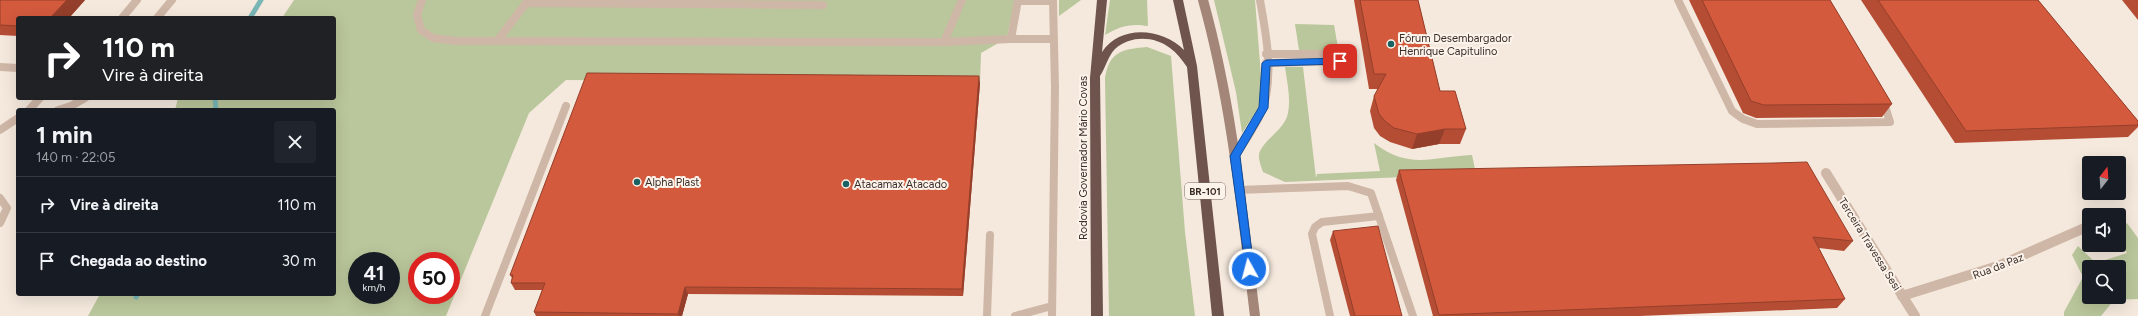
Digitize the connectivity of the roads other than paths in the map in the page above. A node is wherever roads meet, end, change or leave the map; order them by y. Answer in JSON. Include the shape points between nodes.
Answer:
{"nodes":[{"id":1,"x":137,"y":0,"type":"edge"},
{"id":2,"x":172,"y":0,"type":"edge"},
{"id":3,"x":422,"y":0,"type":"edge"},
{"id":4,"x":962,"y":0,"type":"edge"},
{"id":5,"x":1102,"y":0,"type":"edge"},
{"id":6,"x":1178,"y":0,"type":"edge"},
{"id":7,"x":1203,"y":0,"type":"edge"},
{"id":8,"x":1260,"y":0,"type":"edge"},
{"id":9,"x":1678,"y":0,"type":"edge"},
{"id":10,"x":1018,"y":1,"type":"edge"},
{"id":11,"x":1053,"y":1,"type":"edge"},
{"id":12,"x":526,"y":2,"type":"edge"},
{"id":13,"x":823,"y":4,"type":"dead end"},
{"id":14,"x":124,"y":16,"type":"edge"},
{"id":15,"x":159,"y":16,"type":"edge"},
{"id":16,"x":1011,"y":39,"type":"junction"},
{"id":17,"x":1053,"y":39,"type":"junction"},
{"id":18,"x":498,"y":40,"type":"junction"},
{"id":19,"x":944,"y":42,"type":"junction"},
{"id":20,"x":1266,"y":54,"type":"junction"},
{"id":21,"x":1298,"y":54,"type":"junction"},
{"id":22,"x":1300,"y":62,"type":"junction"},
{"id":23,"x":1266,"y":63,"type":"junction"},
{"id":24,"x":0,"y":67,"type":"edge"},
{"id":25,"x":1192,"y":67,"type":"junction"},
{"id":26,"x":16,"y":68,"type":"edge"},
{"id":27,"x":1095,"y":78,"type":"junction"},
{"id":28,"x":1880,"y":94,"type":"edge"},
{"id":29,"x":38,"y":100,"type":"edge"},
{"id":30,"x":82,"y":100,"type":"edge"},
{"id":31,"x":566,"y":106,"type":"dead end"},
{"id":32,"x":31,"y":108,"type":"edge"},
{"id":33,"x":64,"y":108,"type":"edge"},
{"id":34,"x":16,"y":120,"type":"edge"},
{"id":35,"x":16,"y":122,"type":"edge"},
{"id":36,"x":10,"y":124,"type":"junction"},
{"id":37,"x":0,"y":130,"type":"edge"},
{"id":38,"x":1235,"y":156,"type":"junction"},
{"id":39,"x":1826,"y":173,"type":"dead end"},
{"id":40,"x":1239,"y":190,"type":"junction"},
{"id":41,"x":0,"y":198,"type":"edge"},
{"id":42,"x":1379,"y":216,"type":"junction"},
{"id":43,"x":0,"y":223,"type":"edge"},
{"id":44,"x":2082,"y":229,"type":"edge"},
{"id":45,"x":990,"y":235,"type":"dead end"},
{"id":46,"x":1902,"y":296,"type":"junction"},
{"id":47,"x":1052,"y":306,"type":"junction"},
{"id":48,"x":484,"y":316,"type":"edge"},
{"id":49,"x":986,"y":316,"type":"edge"},
{"id":50,"x":1014,"y":316,"type":"edge"},
{"id":51,"x":1052,"y":316,"type":"edge"},
{"id":52,"x":1097,"y":316,"type":"edge"},
{"id":53,"x":1218,"y":316,"type":"edge"},
{"id":54,"x":1255,"y":316,"type":"edge"},
{"id":55,"x":1330,"y":316,"type":"edge"},
{"id":56,"x":1413,"y":316,"type":"edge"},
{"id":57,"x":1915,"y":316,"type":"edge"}],
"edges":[{"from":1,"to":14,"type":"lane"},
{"from":2,"to":15,"type":"lane"},
{"from":3,"to":18,"type":"lane","via":[[417,15],[418,23],[425,34],[441,40]]},
{"from":4,"to":19,"type":"lane"},
{"from":5,"to":27,"type":"highway","name":"Rodovia Governador Mário Covas"},
{"from":6,"to":25,"type":"highway","number":"BR-101","via":[[1184,17]]},
{"from":7,"to":38,"type":"main road","via":[[1222,76]]},
{"from":8,"to":20,"type":"lane"},
{"from":9,"to":28,"type":"lane","via":[[1732,111],[1745,121],[1757,124],[1890,122]]},
{"from":10,"to":11,"type":"lane"},
{"from":10,"to":16,"type":"lane"},
{"from":11,"to":17,"type":"lane"},
{"from":12,"to":13,"type":"lane"},
{"from":12,"to":18,"type":"lane"},
{"from":16,"to":17,"type":"lane"},
{"from":16,"to":19,"type":"lane"},
{"from":17,"to":47,"type":"lane","via":[[1055,88]]},
{"from":18,"to":19,"type":"lane"},
{"from":20,"to":21,"type":"lane"},
{"from":20,"to":23,"type":"lane"},
{"from":21,"to":22,"type":"lane"},
{"from":21,"to":22,"type":"lane","via":[[1339,58]]},
{"from":22,"to":23,"type":"lane"},
{"from":23,"to":38,"type":"lane","via":[[1263,108]]},
{"from":24,"to":26,"type":"lane"},
{"from":25,"to":27,"type":"highway","via":[[1178,50],[1167,42],[1154,37],[1135,35],[1111,47]]},
{"from":25,"to":53,"type":"highway","number":"BR-101"},
{"from":27,"to":52,"type":"highway","name":"Rodovia Governador Mário Covas"},
{"from":29,"to":32,"type":"lane"},
{"from":30,"to":33,"type":"lane"},
{"from":31,"to":48,"type":"lane"},
{"from":34,"to":36,"type":"lane"},
{"from":35,"to":36,"type":"lane"},
{"from":36,"to":37,"type":"lane"},
{"from":38,"to":40,"type":"main road"},
{"from":39,"to":46,"type":"street","name":"Terceira Travessa Sesi"},
{"from":40,"to":42,"type":"lane","via":[[1356,187],[1371,193]]},
{"from":40,"to":54,"type":"main road"},
{"from":41,"to":43,"type":"lane","via":[[7,208]]},
{"from":42,"to":55,"type":"lane","via":[[1322,222],[1315,227],[1312,234]]},
{"from":42,"to":56,"type":"lane"},
{"from":44,"to":46,"type":"street","name":"Rua da Paz","via":[[1986,272]]},
{"from":45,"to":49,"type":"lane"},
{"from":46,"to":57,"type":"street","name":"Terceira Travessa Sesi"},
{"from":47,"to":50,"type":"lane"},
{"from":47,"to":51,"type":"lane"}]}
